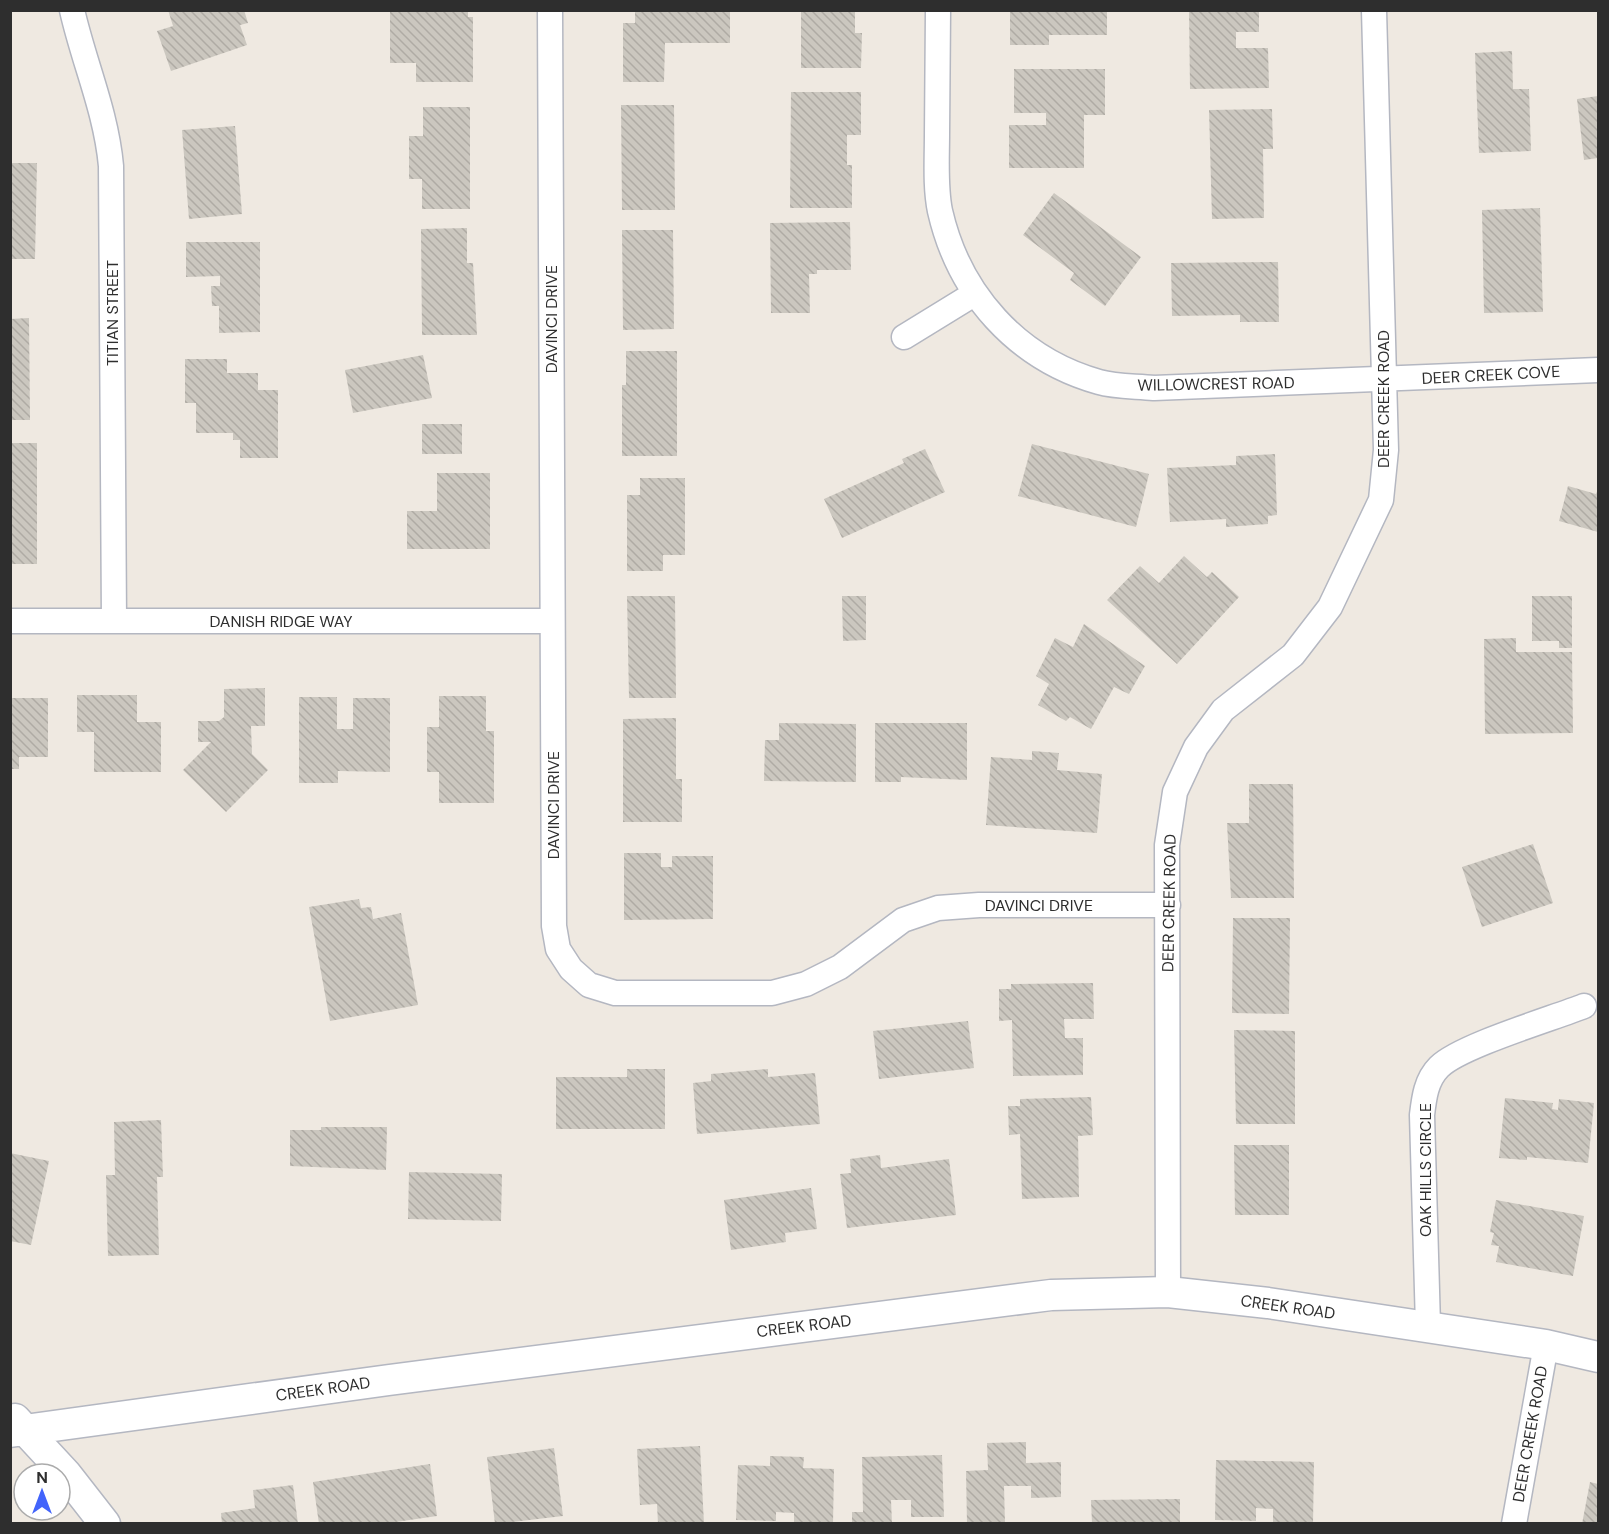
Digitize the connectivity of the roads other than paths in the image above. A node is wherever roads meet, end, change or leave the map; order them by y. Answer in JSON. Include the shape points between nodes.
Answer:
{"nodes":[{"id":1,"x":72,"y":10,"type":"edge"},
{"id":2,"x":550,"y":10,"type":"edge"},
{"id":3,"x":938,"y":10,"type":"edge"},
{"id":4,"x":1374,"y":10,"type":"edge"},
{"id":5,"x":974,"y":294,"type":"junction"},
{"id":6,"x":904,"y":338,"type":"dead end"},
{"id":7,"x":1599,"y":370,"type":"edge"},
{"id":8,"x":1384,"y":381,"type":"junction"},
{"id":9,"x":10,"y":621,"type":"edge"},
{"id":10,"x":114,"y":621,"type":"junction"},
{"id":11,"x":552,"y":621,"type":"junction"},
{"id":12,"x":1168,"y":905,"type":"junction"},
{"id":13,"x":1584,"y":1006,"type":"dead end"},
{"id":14,"x":1168,"y":1292,"type":"junction"},
{"id":15,"x":1428,"y":1326,"type":"junction"},
{"id":16,"x":1546,"y":1345,"type":"junction"},
{"id":17,"x":1599,"y":1357,"type":"edge"},
{"id":18,"x":15,"y":1426,"type":"edge"},
{"id":19,"x":105,"y":1524,"type":"edge"},
{"id":20,"x":1514,"y":1524,"type":"edge"}],
"edges":[{"from":1,"to":10,"type":"street","name":"TITIAN STREET","via":[[99,98],[111,166]]},
{"from":2,"to":11,"type":"street","name":"DAVINCI DRIVE"},
{"from":3,"to":5,"type":"street","name":"WILLOWCREST ROAD","via":[[940,210]]},
{"from":4,"to":8,"type":"street","name":"DEER CREEK ROAD"},
{"from":5,"to":6,"type":"street"},
{"from":5,"to":8,"type":"street","name":"WILLOWCREST ROAD","via":[[1005,331],[1050,364],[1101,383],[1154,388]]},
{"from":7,"to":8,"type":"street","name":"DEER CREEK COVE"},
{"from":8,"to":12,"type":"street","name":"DEER CREEK ROAD","via":[[1386,450],[1381,500],[1330,608],[1293,655],[1224,710],[1196,747],[1175,792],[1167,845]]},
{"from":9,"to":10,"type":"street","name":"DANISH RIDGE WAY"},
{"from":10,"to":11,"type":"street","name":"DANISH RIDGE WAY"},
{"from":11,"to":12,"type":"street","name":"DAVINCI DRIVE","via":[[554,926],[558,949],[571,969],[589,985],[615,993],[772,993],[806,984],[840,967],[903,920],[938,908]]},
{"from":12,"to":14,"type":"street","name":"DEER CREEK ROAD"},
{"from":13,"to":15,"type":"street","name":"OAK HILLS CIRCLE","via":[[1460,1053],[1438,1068],[1426,1088],[1422,1115]]},
{"from":14,"to":15,"type":"street","name":"CREEK ROAD"},
{"from":14,"to":18,"type":"street","name":"CREEK ROAD","via":[[1040,1296]]},
{"from":15,"to":16,"type":"street","name":"CREEK ROAD"},
{"from":16,"to":17,"type":"street","name":"CREEK ROAD"},
{"from":16,"to":20,"type":"street","name":"DEER CREEK ROAD"},
{"from":18,"to":19,"type":"street","via":[[66,1474]]}]}
